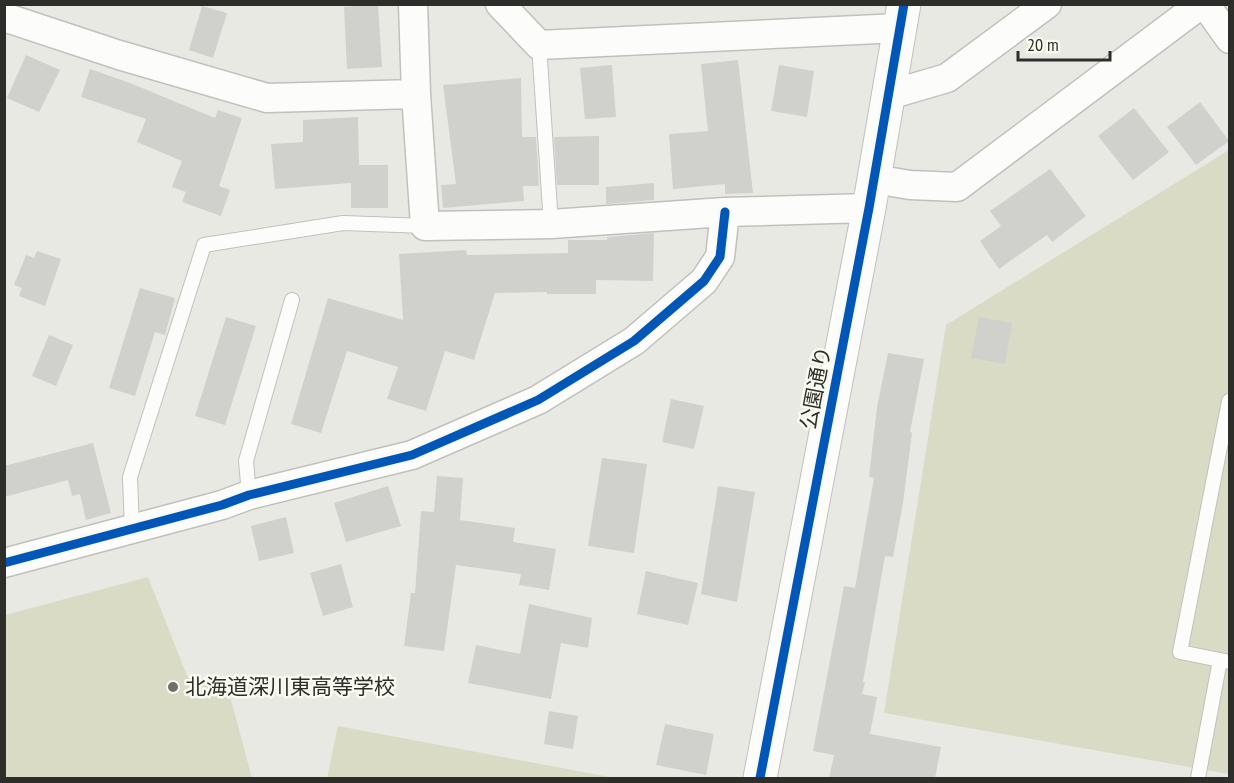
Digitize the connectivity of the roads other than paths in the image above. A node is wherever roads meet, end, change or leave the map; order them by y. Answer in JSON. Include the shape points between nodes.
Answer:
{"nodes":[{"id":1,"x":413,"y":4,"type":"edge"},
{"id":2,"x":500,"y":4,"type":"edge"},
{"id":3,"x":1047,"y":4,"type":"edge"},
{"id":4,"x":1203,"y":4,"type":"edge"},
{"id":5,"x":902,"y":16,"type":"edge"},
{"id":6,"x":4,"y":17,"type":"edge"},
{"id":7,"x":1230,"y":39,"type":"edge"},
{"id":8,"x":539,"y":45,"type":"junction"},
{"id":9,"x":416,"y":94,"type":"junction"},
{"id":10,"x":888,"y":95,"type":"junction"},
{"id":11,"x":871,"y":194,"type":"junction"},
{"id":12,"x":725,"y":212,"type":"junction"},
{"id":13,"x":551,"y":224,"type":"junction"},
{"id":14,"x":425,"y":226,"type":"junction"},
{"id":15,"x":292,"y":300,"type":"dead end"},
{"id":16,"x":1229,"y":401,"type":"edge"},
{"id":17,"x":249,"y":495,"type":"junction"},
{"id":18,"x":132,"y":529,"type":"junction"},
{"id":19,"x":4,"y":563,"type":"edge"},
{"id":20,"x":1225,"y":661,"type":"edge"},
{"id":21,"x":760,"y":778,"type":"edge"},
{"id":22,"x":1198,"y":778,"type":"edge"}],
"edges":[{"from":1,"to":9,"type":"street"},
{"from":2,"to":8,"type":"street"},
{"from":3,"to":10,"type":"street","via":[[947,78]]},
{"from":4,"to":7,"type":"street"},
{"from":4,"to":11,"type":"street","via":[[957,187],[910,185]]},
{"from":5,"to":8,"type":"street"},
{"from":5,"to":10,"type":"street","name":"公園通り"},
{"from":6,"to":9,"type":"street","via":[[267,98]]},
{"from":8,"to":13,"type":"lane"},
{"from":9,"to":14,"type":"street"},
{"from":10,"to":11,"type":"street","name":"公園通り"},
{"from":11,"to":12,"type":"street"},
{"from":11,"to":21,"type":"street","name":"公園通り"},
{"from":12,"to":13,"type":"street"},
{"from":12,"to":17,"type":"street","via":[[720,257],[704,281],[634,341],[538,400],[412,455]]},
{"from":13,"to":14,"type":"street"},
{"from":14,"to":18,"type":"lane","via":[[343,223],[204,245],[130,477]]},
{"from":15,"to":17,"type":"lane","via":[[246,461]]},
{"from":16,"to":20,"type":"lane","via":[[1180,652]]},
{"from":17,"to":18,"type":"street"},
{"from":18,"to":19,"type":"street"},
{"from":20,"to":22,"type":"lane"}]}
